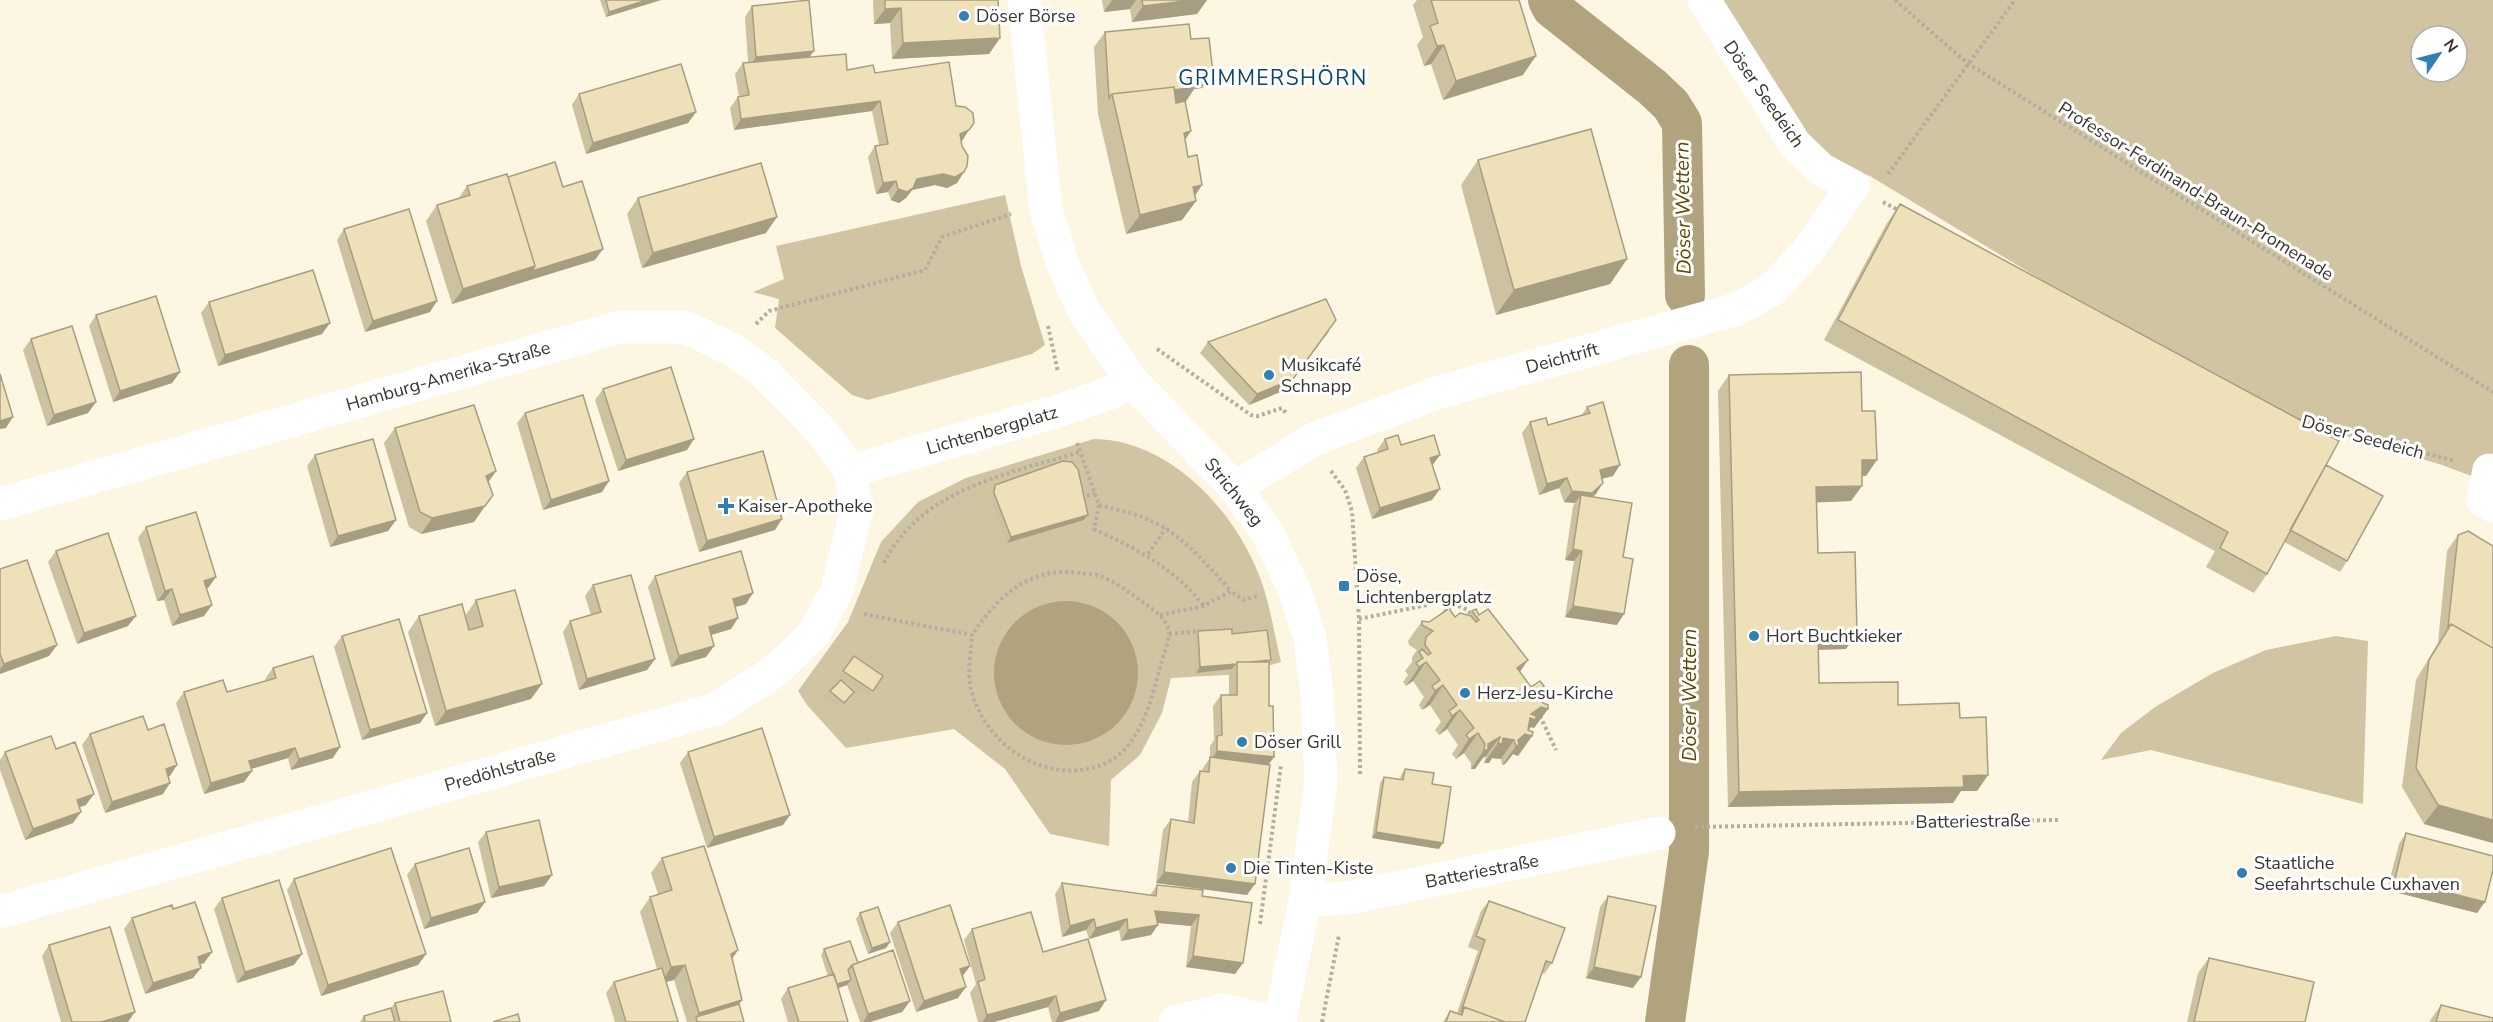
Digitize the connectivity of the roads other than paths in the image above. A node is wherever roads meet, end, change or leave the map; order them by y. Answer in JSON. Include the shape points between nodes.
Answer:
{"nodes":[{"id":1,"x":1024,"y":0,"type":"edge"},
{"id":2,"x":1704,"y":0,"type":"edge"},
{"id":3,"x":1863,"y":191,"type":"joint"},
{"id":4,"x":1133,"y":382,"type":"junction"},
{"id":5,"x":2489,"y":470,"type":"road end"},
{"id":6,"x":850,"y":471,"type":"junction"},
{"id":7,"x":1235,"y":488,"type":"junction"},
{"id":8,"x":0,"y":504,"type":"edge"},
{"id":9,"x":2493,"y":506,"type":"edge"},
{"id":10,"x":1659,"y":833,"type":"dead end"},
{"id":11,"x":1305,"y":900,"type":"junction"},
{"id":12,"x":0,"y":912,"type":"edge"},
{"id":13,"x":1175,"y":1022,"type":"edge"},
{"id":14,"x":1275,"y":1022,"type":"edge"},
{"id":15,"x":1280,"y":1022,"type":"edge"}],
"edges":[{"from":1,"to":4,"type":"street","name":"Strichweg","via":[[1046,210],[1083,309]]},
{"from":2,"to":3,"type":"street","name":"Döser Seedeich","via":[[1795,144],[1821,169]]},
{"from":3,"to":7,"type":"street","name":"Deichtrift","via":[[1772,290],[1737,309],[1440,392],[1309,442]]},
{"from":4,"to":6,"type":"street","name":"Lichtenbergplatz","via":[[1068,408]]},
{"from":4,"to":7,"type":"street","name":"Strichweg"},
{"from":5,"to":9,"type":"street","via":[[2483,500]]},
{"from":6,"to":8,"type":"street","name":"Hamburg-Amerika-Straße","via":[[824,434],[765,373],[732,349],[685,327],[620,327]]},
{"from":6,"to":12,"type":"street","name":"Predöhlstraße","via":[[857,509],[837,590],[813,634],[774,672],[716,709]]},
{"from":7,"to":11,"type":"street","name":"Strichweg","via":[[1268,534],[1296,591],[1310,638],[1321,782]]},
{"from":10,"to":11,"type":"street","name":"Batteriestraße","via":[[1349,898]]},
{"from":11,"to":15,"type":"street","name":"Strichweg"},
{"from":13,"to":14,"type":"street","via":[[1222,1010]]}]}
